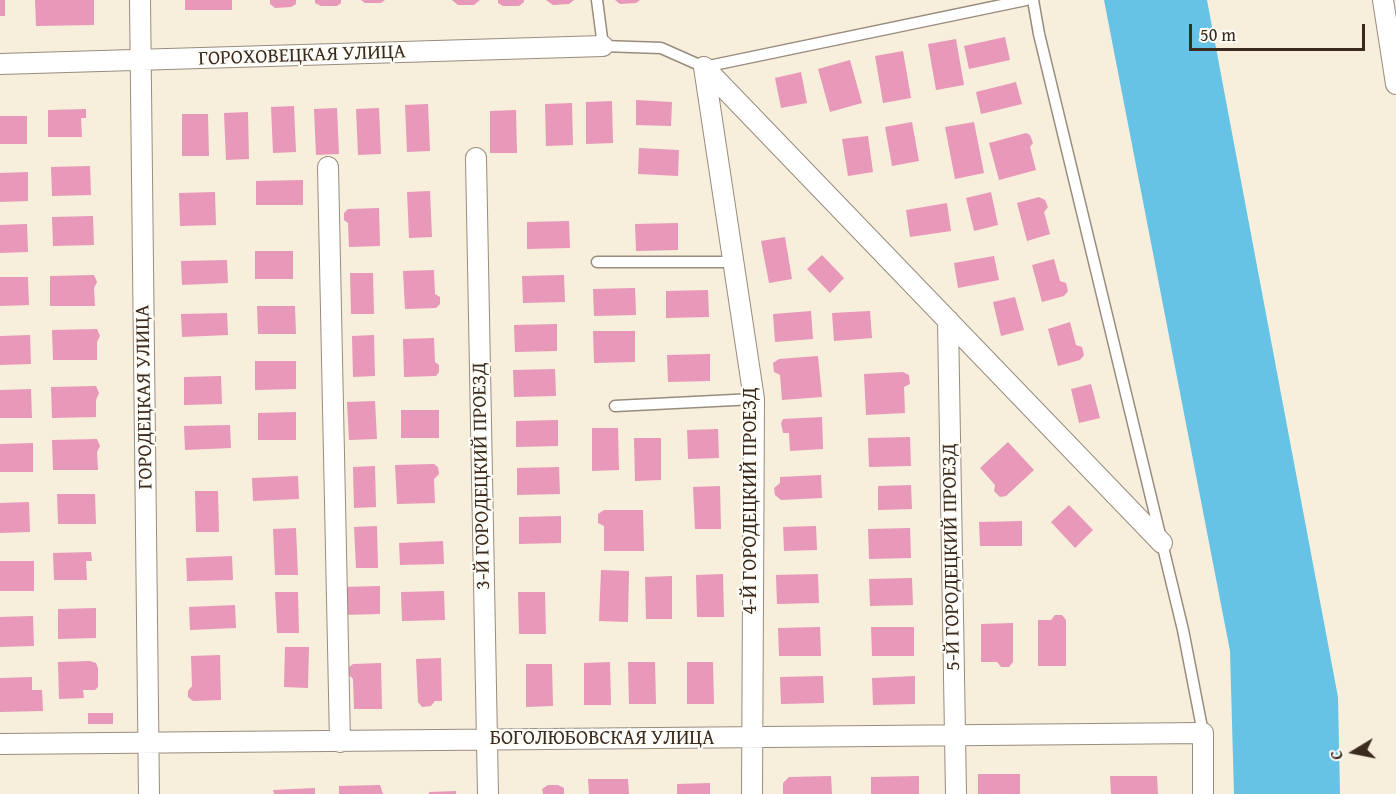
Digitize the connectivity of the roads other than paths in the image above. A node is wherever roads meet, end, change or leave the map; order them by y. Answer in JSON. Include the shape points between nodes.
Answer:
{"nodes":[{"id":1,"x":140,"y":0,"type":"edge"},
{"id":2,"x":597,"y":0,"type":"edge"},
{"id":3,"x":1026,"y":0,"type":"edge"},
{"id":4,"x":1033,"y":0,"type":"edge"},
{"id":5,"x":1383,"y":0,"type":"edge"},
{"id":6,"x":603,"y":46,"type":"junction"},
{"id":7,"x":141,"y":61,"type":"junction"},
{"id":8,"x":0,"y":64,"type":"edge"},
{"id":9,"x":704,"y":68,"type":"junction"},
{"id":10,"x":1396,"y":84,"type":"edge"},
{"id":11,"x":476,"y":158,"type":"dead end"},
{"id":12,"x":328,"y":168,"type":"dead end"},
{"id":13,"x":597,"y":262,"type":"dead end"},
{"id":14,"x":734,"y":262,"type":"junction"},
{"id":15,"x":948,"y":320,"type":"junction"},
{"id":16,"x":754,"y":399,"type":"junction"},
{"id":17,"x":615,"y":406,"type":"dead end"},
{"id":18,"x":1162,"y":543,"type":"junction"},
{"id":19,"x":1203,"y":733,"type":"junction"},
{"id":20,"x":956,"y":737,"type":"junction"},
{"id":21,"x":751,"y":738,"type":"junction"},
{"id":22,"x":487,"y":740,"type":"junction"},
{"id":23,"x":340,"y":742,"type":"junction"},
{"id":24,"x":149,"y":743,"type":"junction"},
{"id":25,"x":0,"y":744,"type":"edge"},
{"id":26,"x":149,"y":794,"type":"edge"},
{"id":27,"x":488,"y":794,"type":"edge"},
{"id":28,"x":752,"y":794,"type":"edge"},
{"id":29,"x":956,"y":794,"type":"edge"},
{"id":30,"x":1203,"y":794,"type":"edge"}],
"edges":[{"from":1,"to":7,"type":"street","name":"ГОРОДЕЦКАЯ УЛИЦА"},
{"from":2,"to":6,"type":"lane"},
{"from":3,"to":9,"type":"lane"},
{"from":4,"to":18,"type":"lane"},
{"from":5,"to":10,"type":"street"},
{"from":6,"to":7,"type":"street","name":"ГОРОХОВЕЦКАЯ УЛИЦА"},
{"from":6,"to":9,"type":"lane","via":[[661,48]]},
{"from":7,"to":8,"type":"street","name":"ГОРОХОВЕЦКАЯ УЛИЦА"},
{"from":7,"to":24,"type":"street","name":"ГОРОДЕЦКАЯ УЛИЦА"},
{"from":9,"to":14,"type":"street","name":"4-Й ГОРОДЕЦКИЙ ПРОЕЗД"},
{"from":9,"to":15,"type":"street"},
{"from":11,"to":22,"type":"street","name":"3-Й ГОРОДЕЦКИЙ ПРОЕЗД"},
{"from":12,"to":23,"type":"street"},
{"from":13,"to":14,"type":"lane"},
{"from":14,"to":16,"type":"street","name":"4-Й ГОРОДЕЦКИЙ ПРОЕЗД"},
{"from":15,"to":18,"type":"street"},
{"from":15,"to":20,"type":"street","name":"5-Й ГОРОДЕЦКИЙ ПРОЕЗД"},
{"from":16,"to":17,"type":"lane"},
{"from":16,"to":21,"type":"street","name":"4-Й ГОРОДЕЦКИЙ ПРОЕЗД"},
{"from":18,"to":19,"type":"lane"},
{"from":19,"to":20,"type":"street","name":"БОГОЛЮБОВСКАЯ УЛИЦА"},
{"from":19,"to":30,"type":"street"},
{"from":20,"to":21,"type":"street","name":"БОГОЛЮБОВСКАЯ УЛИЦА"},
{"from":20,"to":29,"type":"street","name":"5-Й ГОРОДЕЦКИЙ ПРОЕЗД"},
{"from":21,"to":22,"type":"street","name":"БОГОЛЮБОВСКАЯ УЛИЦА"},
{"from":21,"to":28,"type":"street","name":"4-Й ГОРОДЕЦКИЙ ПРОЕЗД"},
{"from":22,"to":23,"type":"street","name":"БОГОЛЮБОВСКАЯ УЛИЦА"},
{"from":22,"to":27,"type":"street","name":"3-Й ГОРОДЕЦКИЙ ПРОЕЗД"},
{"from":23,"to":24,"type":"street","name":"БОГОЛЮБОВСКАЯ УЛИЦА"},
{"from":24,"to":25,"type":"street","name":"БОГОЛЮБОВСКАЯ УЛИЦА"},
{"from":24,"to":26,"type":"street","name":"ГОРОДЕЦКАЯ УЛИЦА"}]}
